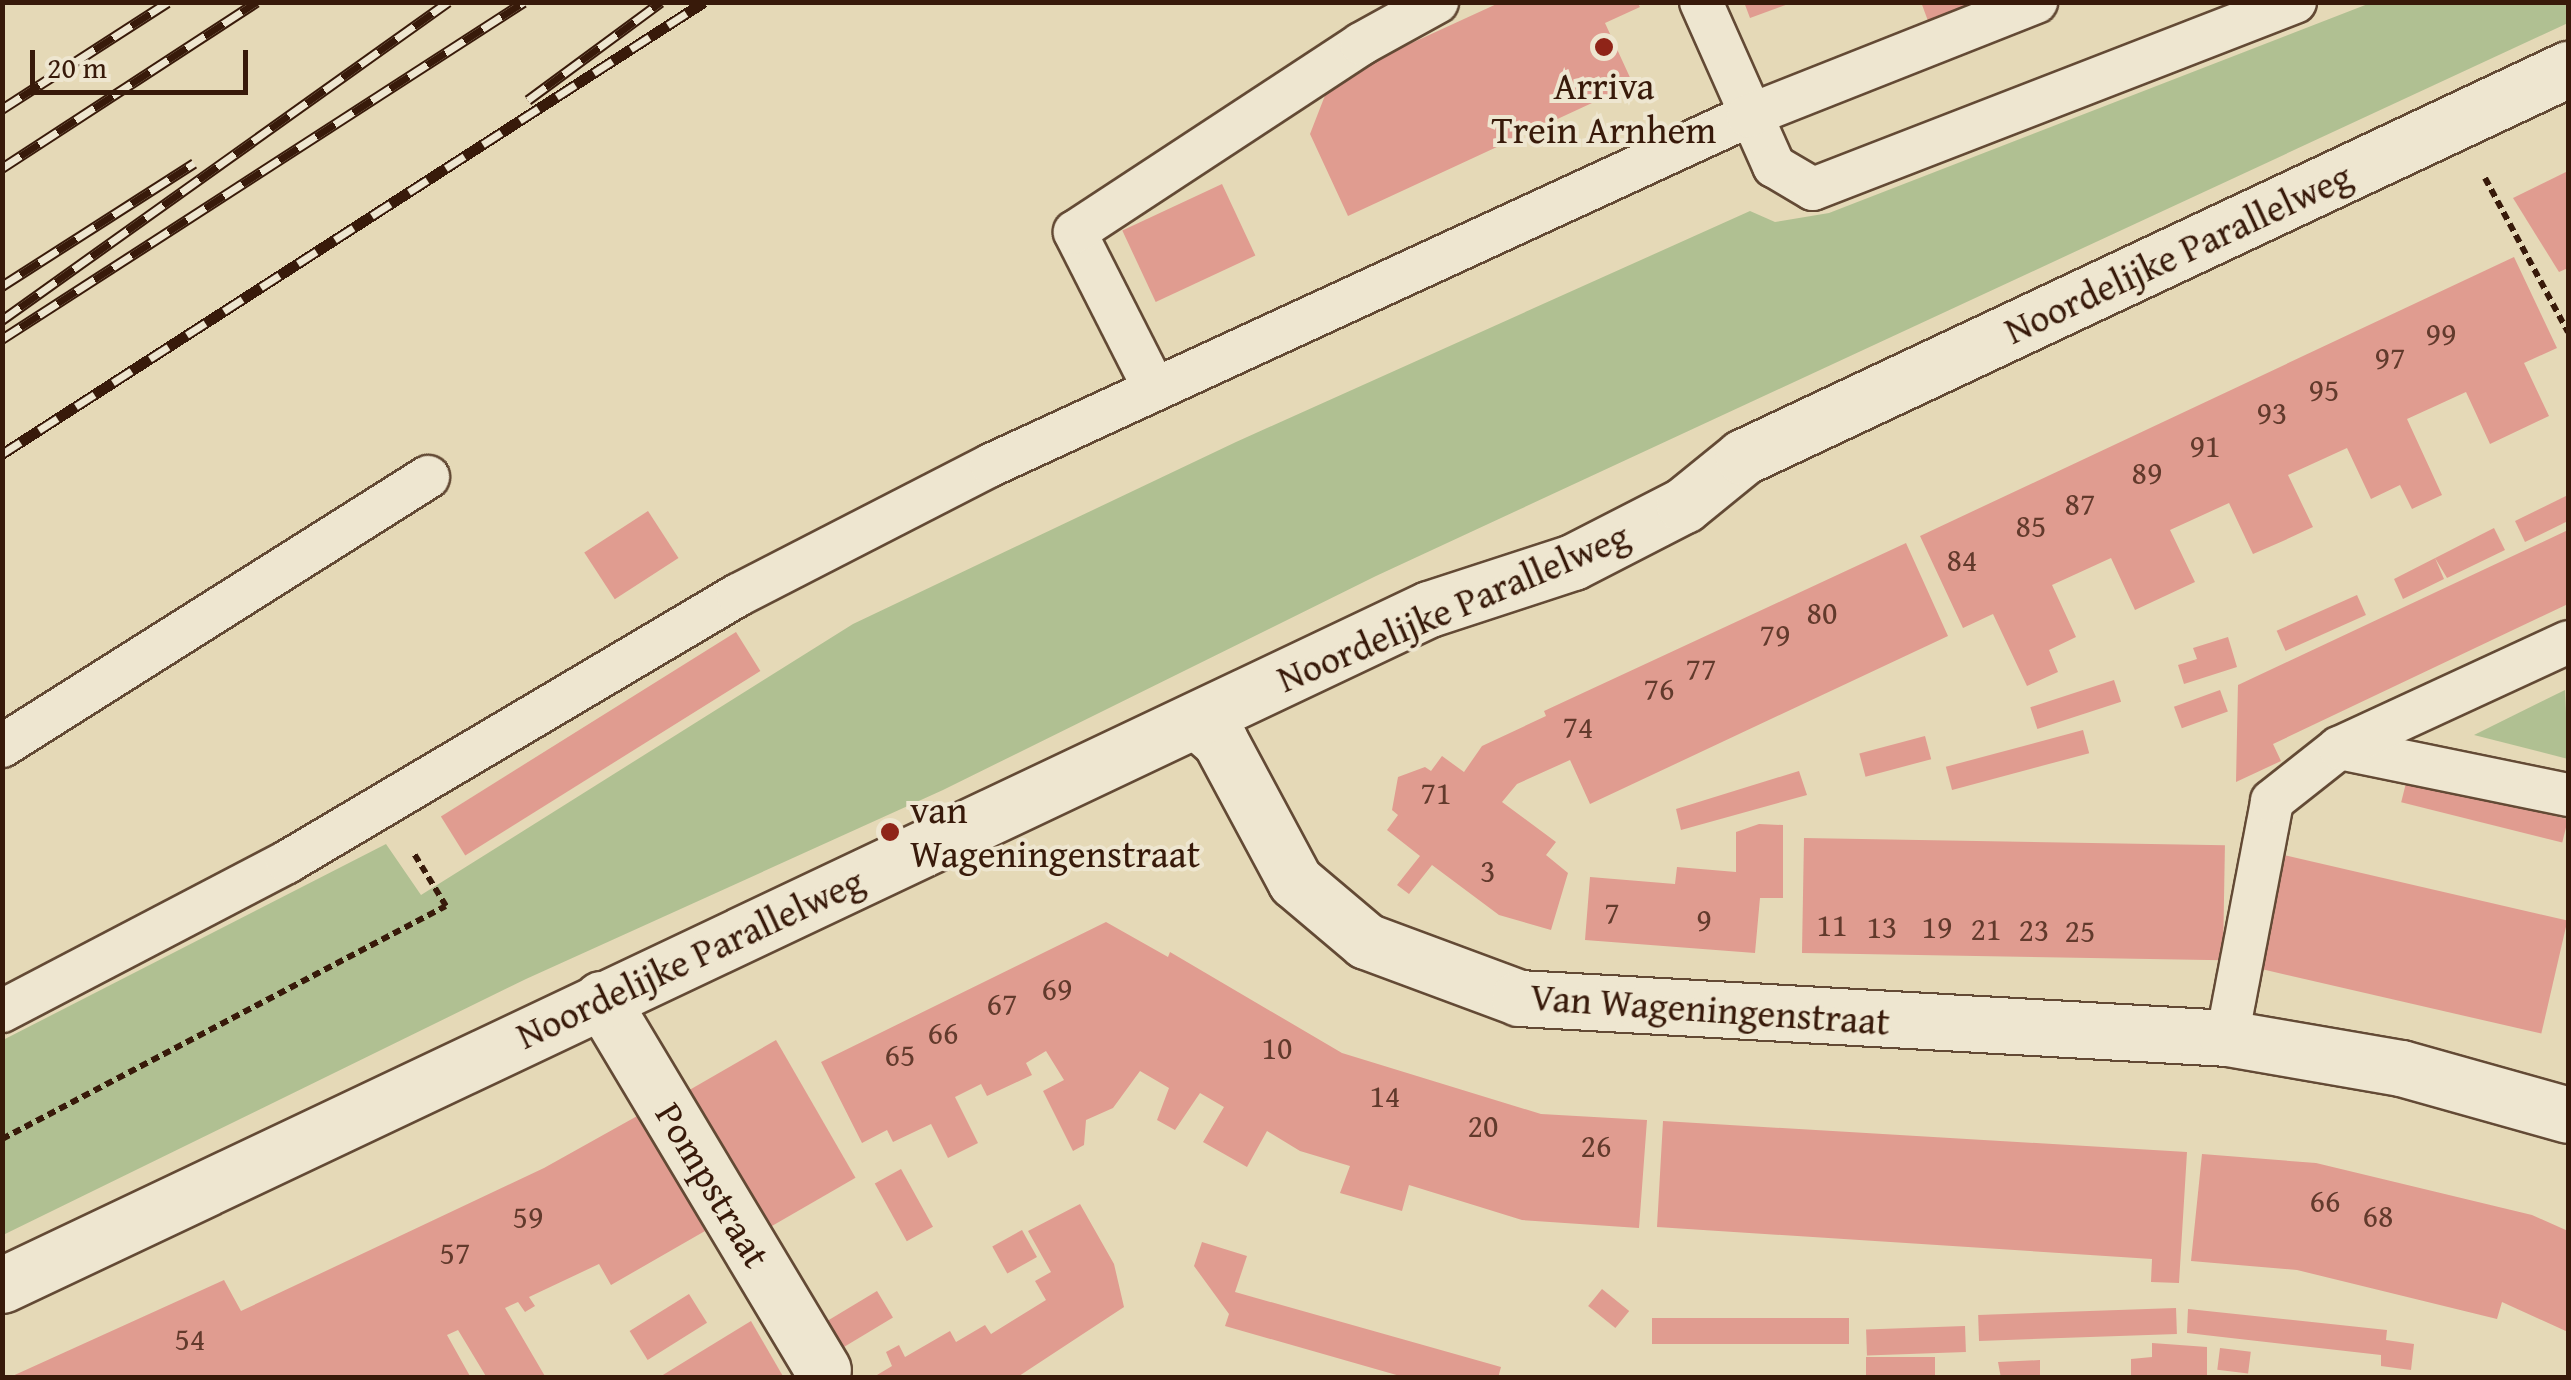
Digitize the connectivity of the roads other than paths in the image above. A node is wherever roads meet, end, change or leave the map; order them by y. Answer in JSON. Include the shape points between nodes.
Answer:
{"nodes":[{"id":1,"x":1437,"y":2,"type":"edge"},
{"id":2,"x":1701,"y":2,"type":"edge"},
{"id":3,"x":2036,"y":2,"type":"edge"},
{"id":4,"x":2296,"y":2,"type":"edge"},
{"id":5,"x":2568,"y":70,"type":"edge"},
{"id":6,"x":1748,"y":116,"type":"junction"},
{"id":7,"x":1154,"y":388,"type":"junction"},
{"id":8,"x":428,"y":477,"type":"dead end"},
{"id":9,"x":2568,"y":642,"type":"edge"},
{"id":10,"x":1196,"y":720,"type":"junction"},
{"id":11,"x":2,"y":746,"type":"edge"},
{"id":12,"x":2339,"y":748,"type":"junction"},
{"id":13,"x":2568,"y":795,"type":"edge"},
{"id":14,"x":602,"y":999,"type":"junction"},
{"id":15,"x":2,"y":1012,"type":"edge"},
{"id":16,"x":2226,"y":1038,"type":"junction"},
{"id":17,"x":2568,"y":1115,"type":"edge"},
{"id":18,"x":2,"y":1285,"type":"edge"},
{"id":19,"x":823,"y":1370,"type":"dead end"}],
"edges":[{"from":1,"to":7,"type":"lane","via":[[1361,44],[1075,232]]},
{"from":2,"to":6,"type":"lane"},
{"from":3,"to":6,"type":"lane"},
{"from":4,"to":6,"type":"lane","via":[[1814,189],[1774,166]]},
{"from":5,"to":10,"type":"street","name":"Noordelijke Parallelweg","via":[[1743,458],[1684,506],[1573,562],[1429,609]]},
{"from":6,"to":7,"type":"lane"},
{"from":7,"to":15,"type":"lane","via":[[738,595],[287,862]]},
{"from":8,"to":11,"type":"lane"},
{"from":9,"to":12,"type":"lane"},
{"from":10,"to":14,"type":"street","name":"Noordelijke Parallelweg"},
{"from":10,"to":16,"type":"street","name":"Van Wageningenstraat","via":[[1220,741],[1294,881],[1366,941],[1520,998]]},
{"from":12,"to":13,"type":"lane"},
{"from":12,"to":16,"type":"lane","via":[[2272,801]]},
{"from":14,"to":18,"type":"street","name":"Noordelijke Parallelweg"},
{"from":14,"to":19,"type":"street","name":"Pompstraat"},
{"from":16,"to":17,"type":"street","name":"Van Wageningenstraat","via":[[2401,1068]]}]}
